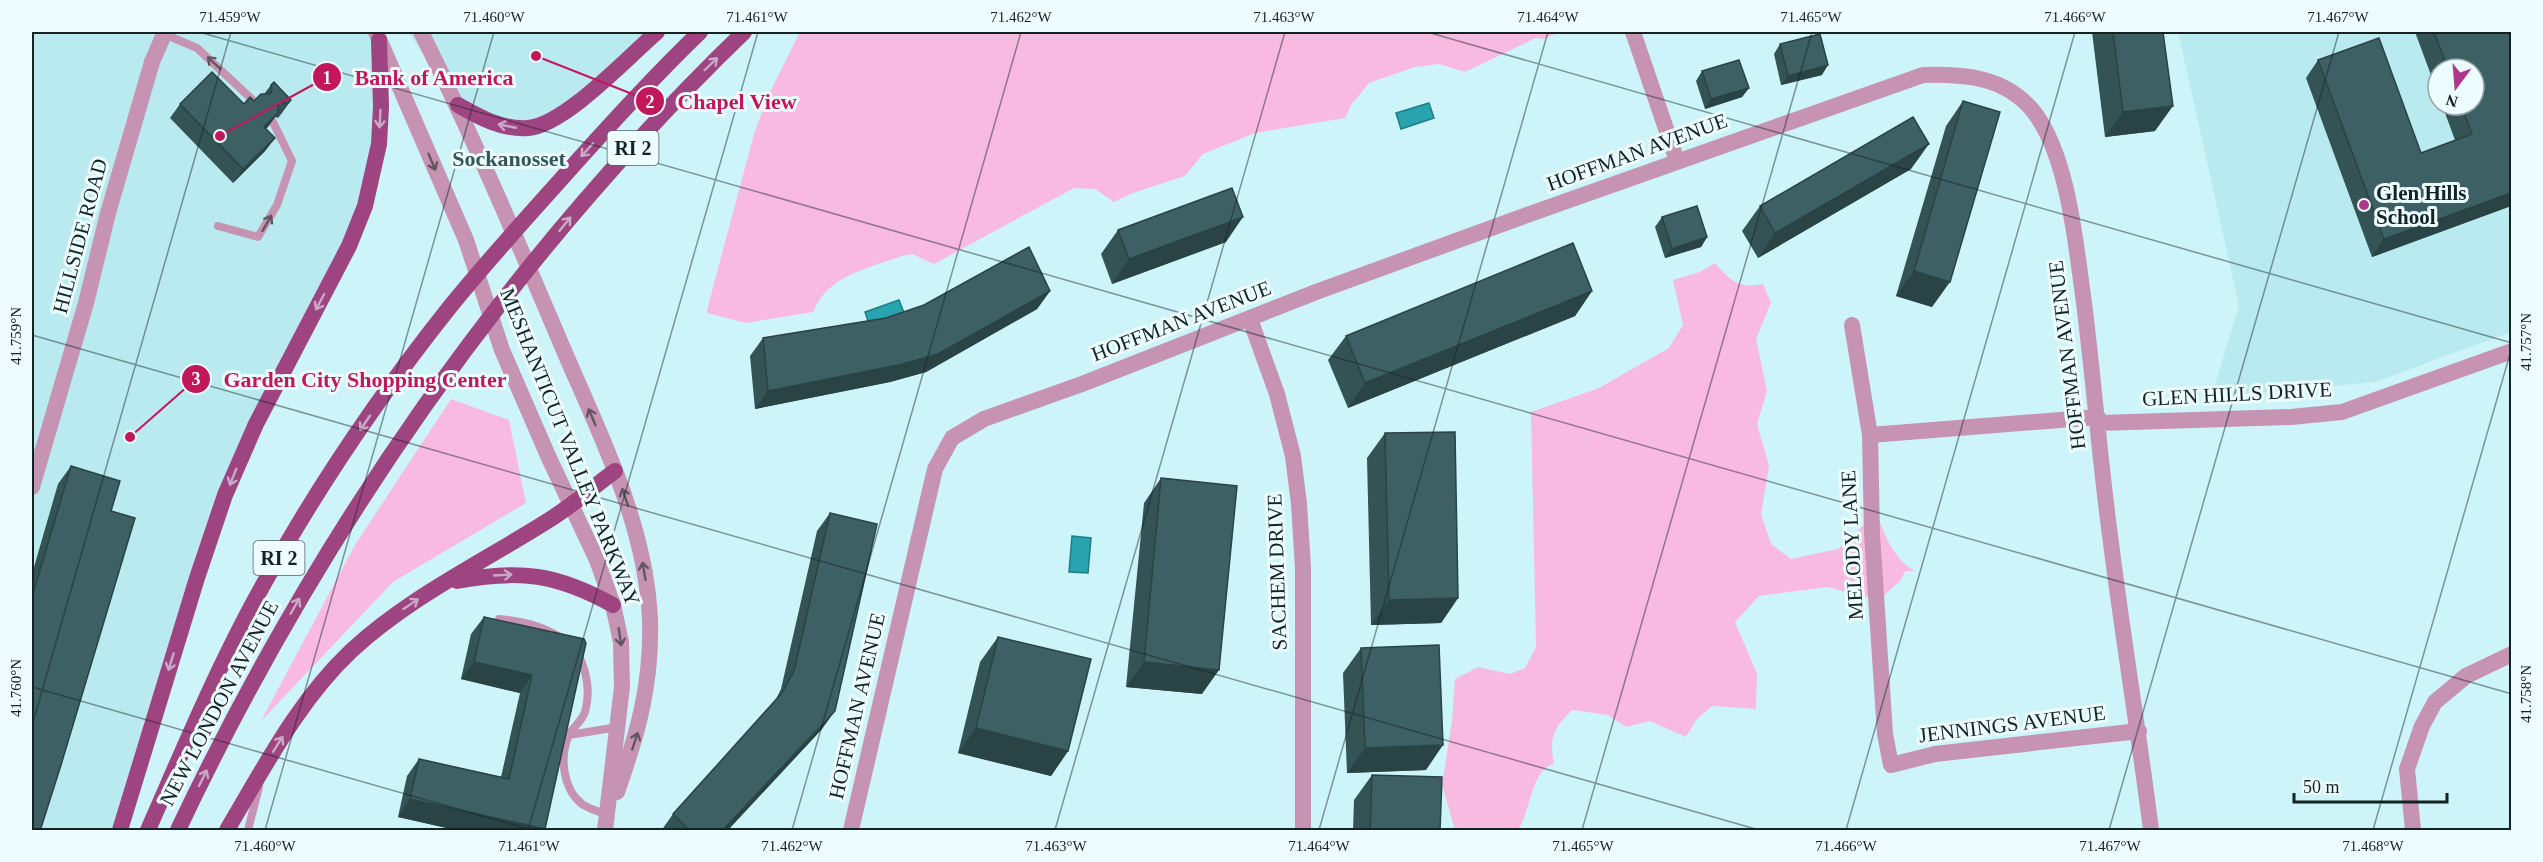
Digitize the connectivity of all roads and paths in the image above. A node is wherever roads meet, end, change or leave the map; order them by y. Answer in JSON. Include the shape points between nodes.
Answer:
{"nodes":[{"id":1,"x":421,"y":32,"type":"edge"},
{"id":2,"x":657,"y":32,"type":"edge"},
{"id":3,"x":700,"y":32,"type":"edge"},
{"id":4,"x":744,"y":32,"type":"edge"},
{"id":5,"x":1633,"y":32,"type":"edge"},
{"id":6,"x":165,"y":33,"type":"edge"},
{"id":7,"x":377,"y":36,"type":"edge"},
{"id":8,"x":256,"y":103,"type":"edge"},
{"id":9,"x":458,"y":105,"type":"junction"},
{"id":10,"x":273,"y":122,"type":"edge"},
{"id":11,"x":1677,"y":161,"type":"junction"},
{"id":12,"x":218,"y":226,"type":"dead end"},
{"id":13,"x":512,"y":234,"type":"junction"},
{"id":14,"x":529,"y":270,"type":"junction"},
{"id":15,"x":477,"y":276,"type":"junction"},
{"id":16,"x":491,"y":318,"type":"junction"},
{"id":17,"x":1250,"y":319,"type":"junction"},
{"id":18,"x":1852,"y":325,"type":"dead end"},
{"id":19,"x":2511,"y":351,"type":"edge"},
{"id":20,"x":2098,"y":420,"type":"junction"},
{"id":21,"x":1870,"y":435,"type":"junction"},
{"id":22,"x":615,"y":471,"type":"junction"},
{"id":23,"x":32,"y":488,"type":"edge"},
{"id":24,"x":571,"y":504,"type":"junction"},
{"id":25,"x":445,"y":584,"type":"junction"},
{"id":26,"x":613,"y":605,"type":"junction"},
{"id":27,"x":499,"y":619,"type":"edge"},
{"id":28,"x":2511,"y":654,"type":"edge"},
{"id":29,"x":618,"y":727,"type":"junction"},
{"id":30,"x":2139,"y":731,"type":"junction"},
{"id":31,"x":569,"y":735,"type":"junction"},
{"id":32,"x":1891,"y":765,"type":"joint"},
{"id":33,"x":263,"y":768,"type":"junction"},
{"id":34,"x":606,"y":823,"type":"edge"},
{"id":35,"x":120,"y":831,"type":"edge"},
{"id":36,"x":148,"y":831,"type":"edge"},
{"id":37,"x":178,"y":831,"type":"edge"},
{"id":38,"x":227,"y":831,"type":"edge"},
{"id":39,"x":248,"y":831,"type":"edge"},
{"id":40,"x":850,"y":831,"type":"edge"},
{"id":41,"x":1303,"y":831,"type":"edge"},
{"id":42,"x":2151,"y":831,"type":"edge"},
{"id":43,"x":2413,"y":831,"type":"edge"}],
"edges":[{"from":1,"to":9,"type":"street","name":"MESHANTICUT VALLEY PARKWAY"},
{"from":2,"to":9,"type":"main road","one_way":true,"via":[[551,121],[528,128],[502,125]]},
{"from":3,"to":13,"type":"main road","name":"NEW LONDON AVENUE","number":"RI 2","one_way":true,"via":[[621,112]]},
{"from":14,"to":4,"type":"main road","name":"NEW LONDON AVENUE","number":"RI 2","one_way":true,"via":[[587,198]]},
{"from":5,"to":11,"type":"street"},
{"from":8,"to":6,"type":"lane","one_way":true,"via":[[197,48]]},
{"from":6,"to":23,"type":"street","name":"HILLSIDE ROAD","via":[[152,62]]},
{"from":7,"to":15,"type":"street","name":"MESHANTICUT VALLEY PARKWAY","one_way":true,"via":[[466,240]]},
{"from":7,"to":35,"type":"main road","one_way":true,"via":[[379,144],[365,207],[349,246],[256,424],[225,495]]},
{"from":9,"to":13,"type":"street","name":"MESHANTICUT VALLEY PARKWAY"},
{"from":12,"to":10,"type":"lane","one_way":true,"via":[[258,237],[277,205],[292,160]]},
{"from":11,"to":17,"type":"street","name":"HOFFMAN AVENUE"},
{"from":11,"to":20,"type":"street","name":"HOFFMAN AVENUE","via":[[1923,75],[1961,75],[2006,87],[2043,126],[2068,199]]},
{"from":13,"to":14,"type":"street","name":"MESHANTICUT VALLEY PARKWAY"},
{"from":13,"to":15,"type":"main road","name":"NEW LONDON AVENUE","number":"RI 2"},
{"from":14,"to":16,"type":"main road","name":"NEW LONDON AVENUE","number":"RI 2"},
{"from":22,"to":14,"type":"street","name":"MESHANTICUT VALLEY PARKWAY","one_way":true},
{"from":15,"to":16,"type":"street","name":"MESHANTICUT VALLEY PARKWAY"},
{"from":15,"to":36,"type":"main road","name":"NEW LONDON AVENUE","number":"RI 2","one_way":true,"via":[[368,419],[289,542],[216,674]]},
{"from":16,"to":24,"type":"street","name":"MESHANTICUT VALLEY PARKWAY"},
{"from":37,"to":16,"type":"main road","name":"NEW LONDON AVENUE","number":"RI 2","one_way":true,"via":[[241,703],[321,563],[420,412]]},
{"from":17,"to":40,"type":"street","name":"HOFFMAN AVENUE","via":[[984,419],[952,438],[935,469]]},
{"from":17,"to":41,"type":"street","name":"SACHEM DRIVE","via":[[1293,456],[1299,504],[1303,568]]},
{"from":18,"to":21,"type":"street","name":"MELODY LANE"},
{"from":19,"to":20,"type":"street","name":"GLEN HILLS DRIVE","via":[[2342,412],[2291,417]]},
{"from":20,"to":21,"type":"street","name":"GLEN HILLS DRIVE"},
{"from":20,"to":30,"type":"street","name":"HOFFMAN AVENUE","via":[[2110,542]]},
{"from":21,"to":32,"type":"street","name":"MELODY LANE","via":[[1872,534],[1885,734]]},
{"from":22,"to":24,"type":"main road"},
{"from":34,"to":22,"type":"street","name":"MESHANTICUT VALLEY PARKWAY","one_way":true,"via":[[642,717],[650,647],[641,551]]},
{"from":24,"to":25,"type":"main road"},
{"from":24,"to":26,"type":"street","name":"MESHANTICUT VALLEY PARKWAY"},
{"from":25,"to":26,"type":"main road","one_way":true,"via":[[481,577],[535,576],[570,584]]},
{"from":33,"to":25,"type":"main road","one_way":true,"via":[[312,695],[351,650],[397,614]]},
{"from":26,"to":29,"type":"street","name":"MESHANTICUT VALLEY PARKWAY","one_way":true,"via":[[621,642]]},
{"from":27,"to":31,"type":"lane","via":[[546,628],[578,654],[587,671],[585,712]]},
{"from":28,"to":43,"type":"street","via":[[2466,676],[2435,702],[2407,769]]},
{"from":29,"to":31,"type":"lane"},
{"from":29,"to":34,"type":"street","name":"MESHANTICUT VALLEY PARKWAY"},
{"from":30,"to":32,"type":"street","name":"JENNINGS AVENUE","via":[[1935,754]]},
{"from":30,"to":42,"type":"street","name":"HOFFMAN AVENUE"},
{"from":31,"to":34,"type":"lane","via":[[564,770],[569,789]]},
{"from":33,"to":38,"type":"main road"},
{"from":33,"to":39,"type":"lane"}]}
